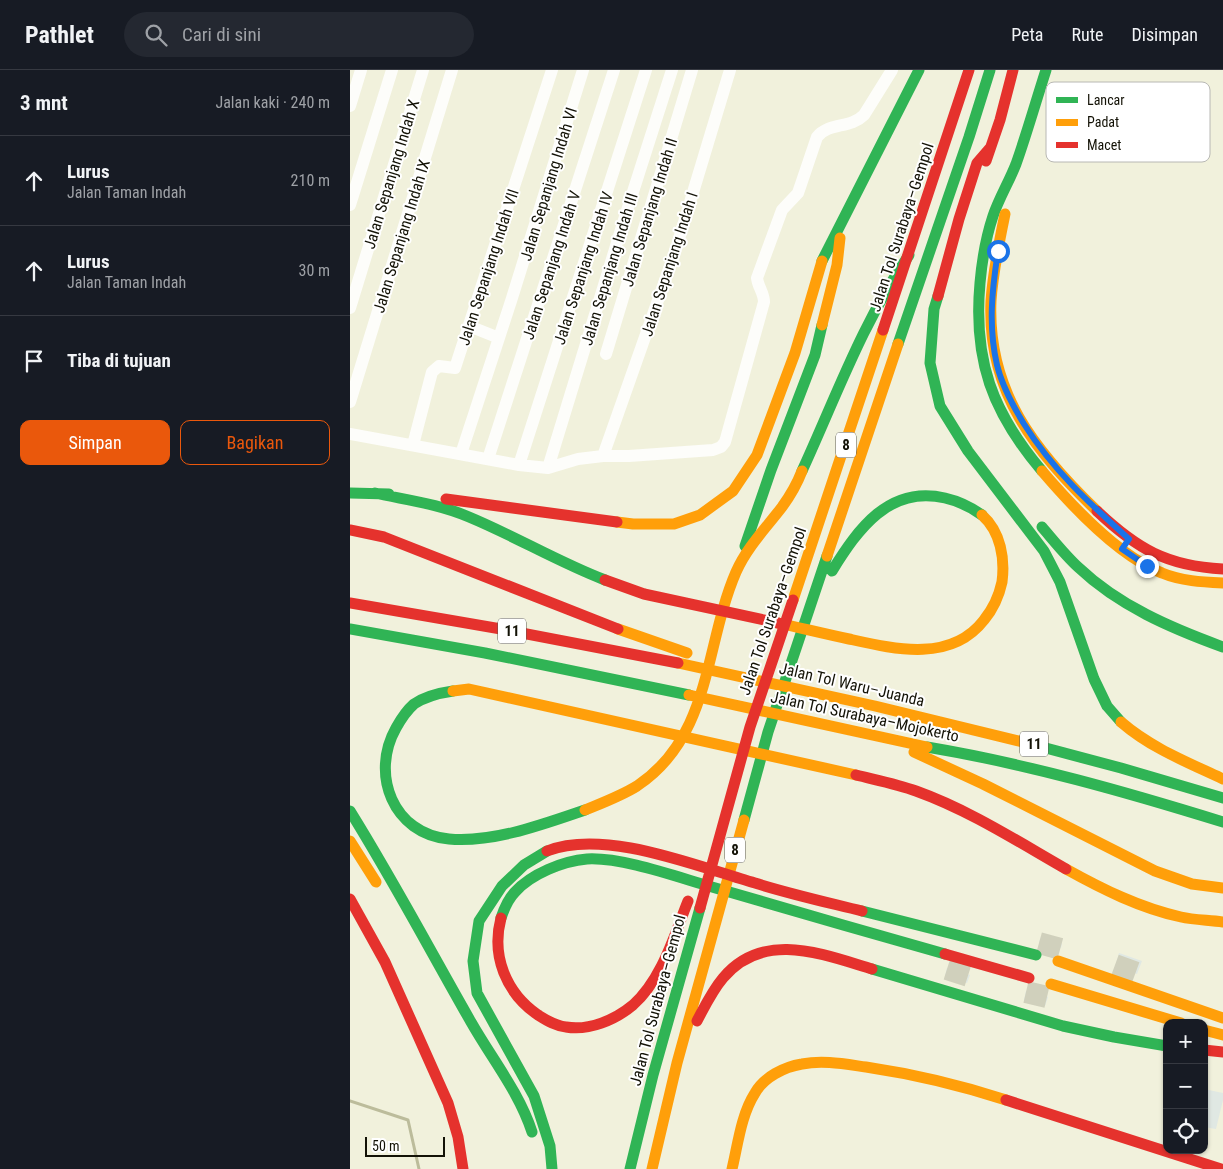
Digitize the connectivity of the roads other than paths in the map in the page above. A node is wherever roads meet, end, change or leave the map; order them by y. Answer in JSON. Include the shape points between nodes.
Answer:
{"nodes":[{"id":1,"x":361,"y":70,"type":"edge"},
{"id":2,"x":392,"y":70,"type":"edge"},
{"id":3,"x":422,"y":70,"type":"edge"},
{"id":4,"x":452,"y":70,"type":"edge"},
{"id":5,"x":552,"y":70,"type":"edge"},
{"id":6,"x":583,"y":70,"type":"edge"},
{"id":7,"x":614,"y":70,"type":"edge"},
{"id":8,"x":646,"y":70,"type":"edge"},
{"id":9,"x":672,"y":70,"type":"edge"},
{"id":10,"x":692,"y":70,"type":"edge"},
{"id":11,"x":730,"y":70,"type":"edge"},
{"id":12,"x":892,"y":70,"type":"edge"},
{"id":13,"x":920,"y":70,"type":"edge"},
{"id":14,"x":969,"y":70,"type":"edge"},
{"id":15,"x":990,"y":70,"type":"edge"},
{"id":16,"x":1013,"y":70,"type":"edge"},
{"id":17,"x":1046,"y":70,"type":"edge"},
{"id":18,"x":350,"y":106,"type":"edge"},
{"id":19,"x":990,"y":148,"type":"junction"},
{"id":20,"x":1012,"y":174,"type":"junction"},
{"id":21,"x":350,"y":205,"type":"edge"},
{"id":22,"x":842,"y":220,"type":"junction"},
{"id":23,"x":908,"y":254,"type":"junction"},
{"id":24,"x":350,"y":308,"type":"edge"},
{"id":25,"x":469,"y":326,"type":"junction"},
{"id":26,"x":499,"y":338,"type":"junction"},
{"id":27,"x":606,"y":354,"type":"dead end"},
{"id":28,"x":948,"y":392,"type":"dead end"},
{"id":29,"x":350,"y":402,"type":"edge"},
{"id":30,"x":955,"y":410,"type":"dead end"},
{"id":31,"x":350,"y":434,"type":"edge"},
{"id":32,"x":413,"y":445,"type":"junction"},
{"id":33,"x":461,"y":454,"type":"junction"},
{"id":34,"x":604,"y":456,"type":"junction"},
{"id":35,"x":488,"y":459,"type":"junction"},
{"id":36,"x":519,"y":466,"type":"junction"},
{"id":37,"x":548,"y":468,"type":"junction"},
{"id":38,"x":350,"y":493,"type":"edge"},
{"id":39,"x":375,"y":493,"type":"junction"},
{"id":40,"x":350,"y":530,"type":"edge"},
{"id":41,"x":1129,"y":539,"type":"junction"},
{"id":42,"x":1122,"y":549,"type":"junction"},
{"id":43,"x":1223,"y":570,"type":"edge"},
{"id":44,"x":735,"y":573,"type":"junction"},
{"id":45,"x":1223,"y":583,"type":"edge"},
{"id":46,"x":350,"y":603,"type":"edge"},
{"id":47,"x":350,"y":629,"type":"edge"},
{"id":48,"x":1223,"y":647,"type":"edge"},
{"id":49,"x":797,"y":648,"type":"junction"},
{"id":50,"x":809,"y":690,"type":"junction"},
{"id":51,"x":888,"y":740,"type":"junction"},
{"id":52,"x":1223,"y":779,"type":"edge"},
{"id":53,"x":1223,"y":798,"type":"edge"},
{"id":54,"x":350,"y":811,"type":"edge"},
{"id":55,"x":723,"y":819,"type":"junction"},
{"id":56,"x":1223,"y":822,"type":"edge"},
{"id":57,"x":350,"y":841,"type":"edge"},
{"id":58,"x":1223,"y":888,"type":"edge"},
{"id":59,"x":384,"y":895,"type":"dead end"},
{"id":60,"x":350,"y":899,"type":"edge"},
{"id":61,"x":883,"y":916,"type":"junction"},
{"id":62,"x":1223,"y":922,"type":"edge"},
{"id":63,"x":854,"y":928,"type":"junction"},
{"id":64,"x":1010,"y":937,"type":"dead end"},
{"id":65,"x":1036,"y":954,"type":"tunnel mouth"},
{"id":66,"x":909,"y":956,"type":"dead end"},
{"id":67,"x":1058,"y":960,"type":"tunnel mouth"},
{"id":68,"x":1030,"y":978,"type":"tunnel mouth"},
{"id":69,"x":1051,"y":984,"type":"tunnel mouth"},
{"id":70,"x":1163,"y":985,"type":"dead end"},
{"id":71,"x":1085,"y":1006,"type":"dead end"},
{"id":72,"x":451,"y":1012,"type":"dead end"},
{"id":73,"x":1223,"y":1017,"type":"edge"},
{"id":74,"x":1166,"y":1019,"type":"edge"},
{"id":75,"x":1163,"y":1020,"type":"edge"},
{"id":76,"x":1208,"y":1031,"type":"edge"},
{"id":77,"x":477,"y":1032,"type":"junction"},
{"id":78,"x":1223,"y":1036,"type":"edge"},
{"id":79,"x":1163,"y":1045,"type":"edge"},
{"id":80,"x":1208,"y":1050,"type":"edge"},
{"id":81,"x":1223,"y":1052,"type":"edge"},
{"id":82,"x":680,"y":1054,"type":"junction"},
{"id":83,"x":534,"y":1139,"type":"dead end"},
{"id":84,"x":463,"y":1169,"type":"edge"},
{"id":85,"x":552,"y":1169,"type":"edge"},
{"id":86,"x":630,"y":1169,"type":"edge"},
{"id":87,"x":652,"y":1169,"type":"edge"},
{"id":88,"x":732,"y":1169,"type":"edge"},
{"id":89,"x":1221,"y":1169,"type":"edge"}],
"edges":[{"from":1,"to":18,"type":"street"},
{"from":2,"to":21,"type":"street"},
{"from":3,"to":24,"type":"street","name":"Jalan Sepanjang Indah X"},
{"from":4,"to":29,"type":"street","name":"Jalan Sepanjang Indah IX"},
{"from":5,"to":25,"type":"street","name":"Jalan Sepanjang Indah VII"},
{"from":6,"to":26,"type":"street","name":"Jalan Sepanjang Indah VI"},
{"from":7,"to":35,"type":"street","name":"Jalan Sepanjang Indah V"},
{"from":8,"to":36,"type":"street","name":"Jalan Sepanjang Indah IV"},
{"from":9,"to":37,"type":"street","name":"Jalan Sepanjang Indah III","via":[[622,222]]},
{"from":10,"to":27,"type":"street","name":"Jalan Sepanjang Indah II"},
{"from":11,"to":34,"type":"street","name":"Jalan Sepanjang Indah I","via":[[675,252]]},
{"from":12,"to":34,"type":"street","via":[[859,120],[827,129],[816,137],[798,193],[782,210],[757,278],[764,302],[726,442],[713,450]]},
{"from":13,"to":22,"type":"main road"},
{"from":14,"to":23,"type":"main road","name":"Jalan Tol Surabaya–Gempol","number":"8"},
{"from":15,"to":49,"type":"main road","name":"Jalan Tol Surabaya–Gempol","number":"8"},
{"from":16,"to":19,"type":"main road"},
{"from":17,"to":20,"type":"main road"},
{"from":19,"to":28,"type":"main road","via":[[965,225],[945,312],[941,354]]},
{"from":19,"to":52,"type":"main road","via":[[977,163],[934,309],[930,363],[940,406],[968,451],[1044,551],[1060,582],[1094,679],[1116,718],[1148,742]]},
{"from":20,"to":41,"type":"main road","via":[[992,292],[994,344],[1006,392],[1057,470]]},
{"from":20,"to":42,"type":"main road","via":[[994,215],[984,251],[979,290],[980,348],[984,371],[1009,424],[1045,476]]},
{"from":22,"to":39,"type":"main road","via":[[824,256],[795,353],[757,455],[733,491],[700,515],[674,524],[633,524]]},
{"from":22,"to":44,"type":"main road","via":[[837,265],[815,355]]},
{"from":23,"to":44,"type":"main road","via":[[861,338],[795,486],[742,558]]},
{"from":23,"to":55,"type":"main road","name":"Jalan Tol Surabaya–Gempol","number":"8","via":[[750,727]]},
{"from":25,"to":26,"type":"street"},
{"from":25,"to":32,"type":"street","name":"Jalan Sepanjang Indah VII","via":[[455,368],[439,366],[432,372]]},
{"from":26,"to":33,"type":"street","name":"Jalan Sepanjang Indah VI"},
{"from":30,"to":48,"type":"main road","via":[[1020,502],[1084,573],[1117,598],[1161,623]]},
{"from":31,"to":32,"type":"street"},
{"from":32,"to":33,"type":"street"},
{"from":33,"to":35,"type":"street"},
{"from":34,"to":37,"type":"street","via":[[578,458]]},
{"from":35,"to":36,"type":"street"},
{"from":36,"to":37,"type":"street"},
{"from":38,"to":39,"type":"main road"},
{"from":39,"to":49,"type":"main road","via":[[467,516],[584,572],[644,594],[692,604],[831,636],[919,651],[953,644],[978,629],[996,604],[1004,580],[1002,549],[992,524],[970,506],[945,497],[917,494],[890,504],[865,523],[848,545],[826,582]]},
{"from":40,"to":50,"type":"main road","via":[[384,536],[546,602],[676,649]]},
{"from":41,"to":42,"type":"main road"},
{"from":41,"to":43,"type":"main road","via":[[1174,562]]},
{"from":42,"to":45,"type":"main road","via":[[1162,573]]},
{"from":44,"to":62,"type":"main road","via":[[690,725],[676,748],[659,768],[632,789],[554,820],[494,836],[462,840],[442,840],[428,835],[396,810],[383,765],[392,732],[409,709],[440,691],[469,689],[647,729],[842,772],[915,790],[938,799],[1135,904],[1182,919]]},
{"from":46,"to":50,"type":"main road","name":"Jalan Tol Waru–Juanda","number":"11","via":[[493,627]]},
{"from":47,"to":51,"type":"main road","name":"Jalan Tol Surabaya–Mojokerto","number":"11","via":[[488,653]]},
{"from":49,"to":82,"type":"main road","name":"Jalan Tol Surabaya–Gempol","number":"8","via":[[768,732]]},
{"from":50,"to":53,"type":"main road","name":"Jalan Tol Waru–Juanda","number":"11","via":[[1061,750]]},
{"from":51,"to":56,"type":"main road","name":"Jalan Tol Surabaya–Mojokerto","number":"11","via":[[982,757],[1085,781]]},
{"from":51,"to":58,"type":"main road","via":[[1156,871],[1192,884]]},
{"from":54,"to":77,"type":"main road"},
{"from":55,"to":63,"type":"main road","via":[[669,949],[653,980],[634,1004],[608,1021],[579,1028],[557,1025],[514,995],[502,971],[498,945],[499,920],[511,896],[532,878],[560,865],[587,859],[648,869],[687,881],[754,900]]},
{"from":55,"to":86,"type":"main road","name":"Jalan Tol Surabaya–Gempol","number":"8"},
{"from":57,"to":59,"type":"main road"},
{"from":60,"to":84,"type":"main road","via":[[385,962],[448,1103]]},
{"from":61,"to":64,"type":"main road"},
{"from":61,"to":65,"type":"main road"},
{"from":61,"to":85,"type":"main road","via":[[616,846],[580,844],[549,850],[524,865],[502,886],[479,922],[473,960],[477,992],[534,1096],[550,1146]]},
{"from":63,"to":66,"type":"main road"},
{"from":63,"to":68,"type":"main road"},
{"from":67,"to":73,"type":"main road"},
{"from":69,"to":74,"type":"main road"},
{"from":70,"to":73,"type":"main road"},
{"from":71,"to":75,"type":"main road"},
{"from":72,"to":77,"type":"main road"},
{"from":76,"to":78,"type":"main road"},
{"from":77,"to":83,"type":"main road","via":[[523,1108]]},
{"from":79,"to":82,"type":"main road","via":[[1052,1023],[824,954],[792,949],[763,951],[739,961],[725,974],[708,999]]},
{"from":80,"to":81,"type":"main road"},
{"from":82,"to":87,"type":"main road","name":"Jalan Tol Surabaya–Gempol","number":"8"},
{"from":88,"to":89,"type":"main road","via":[[744,1112],[755,1092],[781,1070],[801,1064],[828,1062],[899,1072],[976,1090]]}]}
